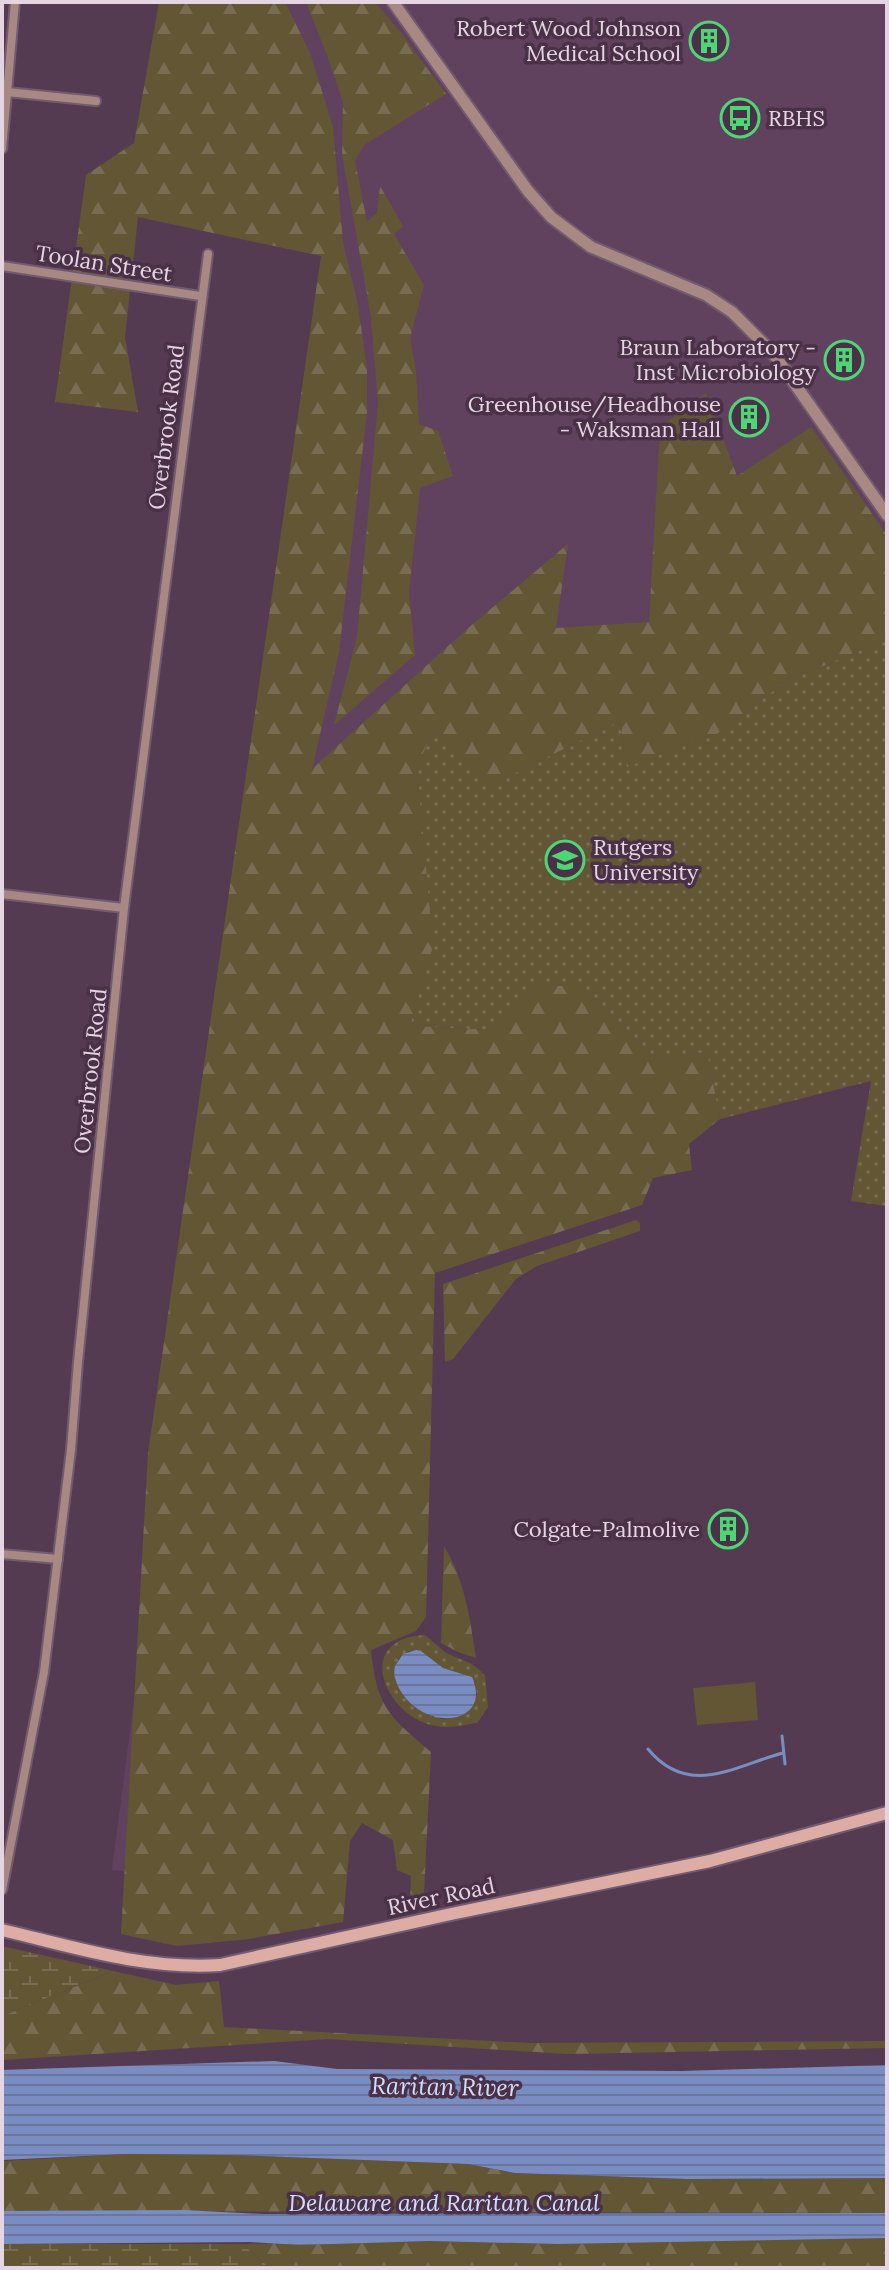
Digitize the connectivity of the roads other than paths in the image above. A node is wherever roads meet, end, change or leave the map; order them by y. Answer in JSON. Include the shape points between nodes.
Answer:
{"nodes":[{"id":1,"x":15,"y":2,"type":"edge"},
{"id":2,"x":393,"y":2,"type":"edge"},
{"id":3,"x":7,"y":92,"type":"junction"},
{"id":4,"x":96,"y":101,"type":"dead end"},
{"id":5,"x":3,"y":127,"type":"edge"},
{"id":6,"x":2,"y":149,"type":"edge"},
{"id":7,"x":208,"y":254,"type":"dead end"},
{"id":8,"x":2,"y":266,"type":"edge"},
{"id":9,"x":200,"y":296,"type":"junction"},
{"id":10,"x":887,"y":515,"type":"edge"},
{"id":11,"x":2,"y":894,"type":"edge"},
{"id":12,"x":124,"y":908,"type":"junction"},
{"id":13,"x":2,"y":1554,"type":"edge"},
{"id":14,"x":58,"y":1559,"type":"junction"},
{"id":15,"x":887,"y":1813,"type":"edge"},
{"id":16,"x":2,"y":1890,"type":"edge"},
{"id":17,"x":2,"y":1930,"type":"edge"}],
"edges":[{"from":1,"to":3,"type":"street"},
{"from":2,"to":10,"type":"street","via":[[551,217],[591,247],[706,295],[732,312],[773,353]]},
{"from":3,"to":4,"type":"street"},
{"from":3,"to":5,"type":"street"},
{"from":5,"to":6,"type":"street"},
{"from":7,"to":9,"type":"street","name":"Overbrook Road"},
{"from":8,"to":9,"type":"street","name":"Toolan Street"},
{"from":9,"to":12,"type":"street","name":"Overbrook Road"},
{"from":11,"to":12,"type":"street"},
{"from":12,"to":14,"type":"street","name":"Overbrook Road"},
{"from":13,"to":14,"type":"street"},
{"from":14,"to":16,"type":"street","name":"Overbrook Road","via":[[44,1672]]},
{"from":15,"to":17,"type":"main road","name":"River Road","via":[[710,1861],[220,1965],[142,1963]]}]}
